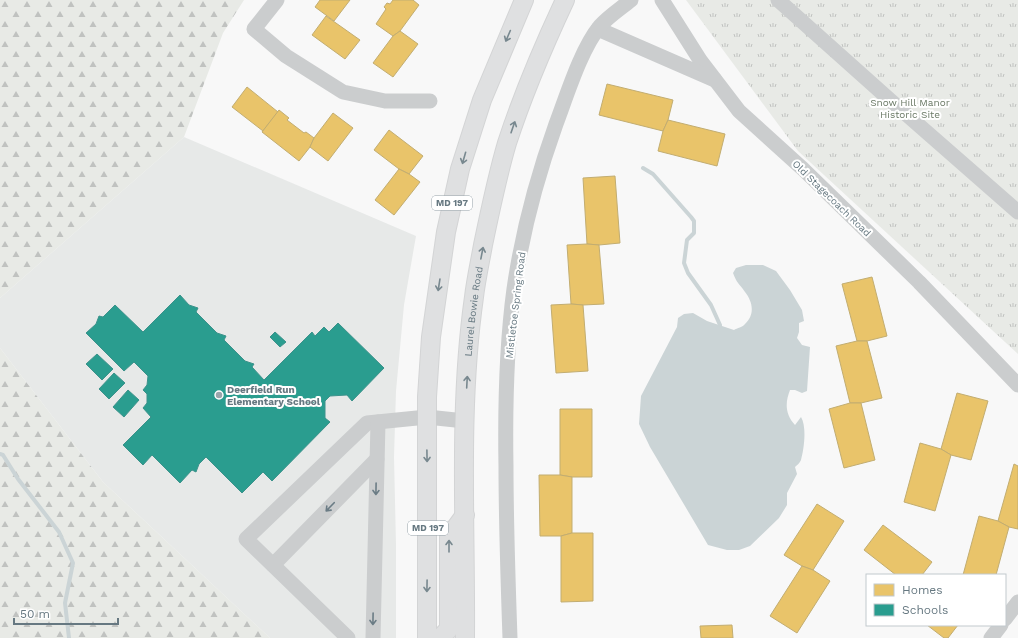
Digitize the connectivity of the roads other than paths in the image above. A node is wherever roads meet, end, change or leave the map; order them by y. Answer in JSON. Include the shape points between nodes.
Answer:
{"nodes":[{"id":1,"x":277,"y":0,"type":"edge"},
{"id":2,"x":524,"y":0,"type":"edge"},
{"id":3,"x":564,"y":0,"type":"edge"},
{"id":4,"x":631,"y":0,"type":"edge"},
{"id":5,"x":662,"y":0,"type":"edge"},
{"id":6,"x":778,"y":0,"type":"edge"},
{"id":7,"x":598,"y":29,"type":"junction"},
{"id":8,"x":715,"y":80,"type":"junction"},
{"id":9,"x":430,"y":101,"type":"dead end"},
{"id":10,"x":1018,"y":212,"type":"edge"},
{"id":11,"x":1018,"y":385,"type":"edge"},
{"id":12,"x":427,"y":417,"type":"junction"},
{"id":13,"x":465,"y":421,"type":"junction"},
{"id":14,"x":378,"y":422,"type":"junction"},
{"id":15,"x":377,"y":459,"type":"junction"},
{"id":16,"x":465,"y":515,"type":"junction"},
{"id":17,"x":273,"y":565,"type":"junction"},
{"id":18,"x":1018,"y":602,"type":"edge"},
{"id":19,"x":1006,"y":618,"type":"edge"},
{"id":20,"x":1000,"y":626,"type":"edge"},
{"id":21,"x":348,"y":638,"type":"edge"},
{"id":22,"x":373,"y":638,"type":"edge"},
{"id":23,"x":427,"y":638,"type":"edge"},
{"id":24,"x":440,"y":638,"type":"edge"},
{"id":25,"x":465,"y":638,"type":"edge"},
{"id":26,"x":510,"y":638,"type":"edge"},
{"id":27,"x":991,"y":638,"type":"edge"}],
"edges":[{"from":1,"to":9,"type":"street","via":[[254,29],[286,56],[342,92],[385,100]]},
{"from":2,"to":12,"type":"main road","number":"MD 197","one_way":true,"via":[[482,100],[451,205],[431,337]]},
{"from":13,"to":3,"type":"main road","name":"Laurel Bowie Road","one_way":true,"via":[[468,349],[474,296],[494,191],[522,100]]},
{"from":4,"to":7,"type":"street","name":"Mistletoe Spring Road"},
{"from":5,"to":8,"type":"street","name":"Old Stagecoach Road"},
{"from":6,"to":10,"type":"street"},
{"from":7,"to":8,"type":"street"},
{"from":7,"to":26,"type":"street","name":"Mistletoe Spring Road","via":[[572,80],[544,158],[514,290],[506,394],[506,541]]},
{"from":8,"to":11,"type":"street","name":"Old Stagecoach Road","via":[[739,111],[803,169],[919,282]]},
{"from":12,"to":13,"type":"street"},
{"from":12,"to":14,"type":"street"},
{"from":12,"to":23,"type":"main road","number":"MD 197","one_way":true},
{"from":13,"to":16,"type":"main road","name":"Laurel Bowie Road"},
{"from":14,"to":15,"type":"street"},
{"from":14,"to":17,"type":"street","via":[[367,423],[246,539]]},
{"from":15,"to":17,"type":"street","one_way":true},
{"from":15,"to":22,"type":"street","one_way":true},
{"from":24,"to":16,"type":"main road","one_way":true,"via":[[449,629],[449,537]]},
{"from":16,"to":25,"type":"main road","name":"Laurel Bowie Road"},
{"from":17,"to":21,"type":"street"},
{"from":18,"to":19,"type":"street"},
{"from":20,"to":27,"type":"street"}]}
